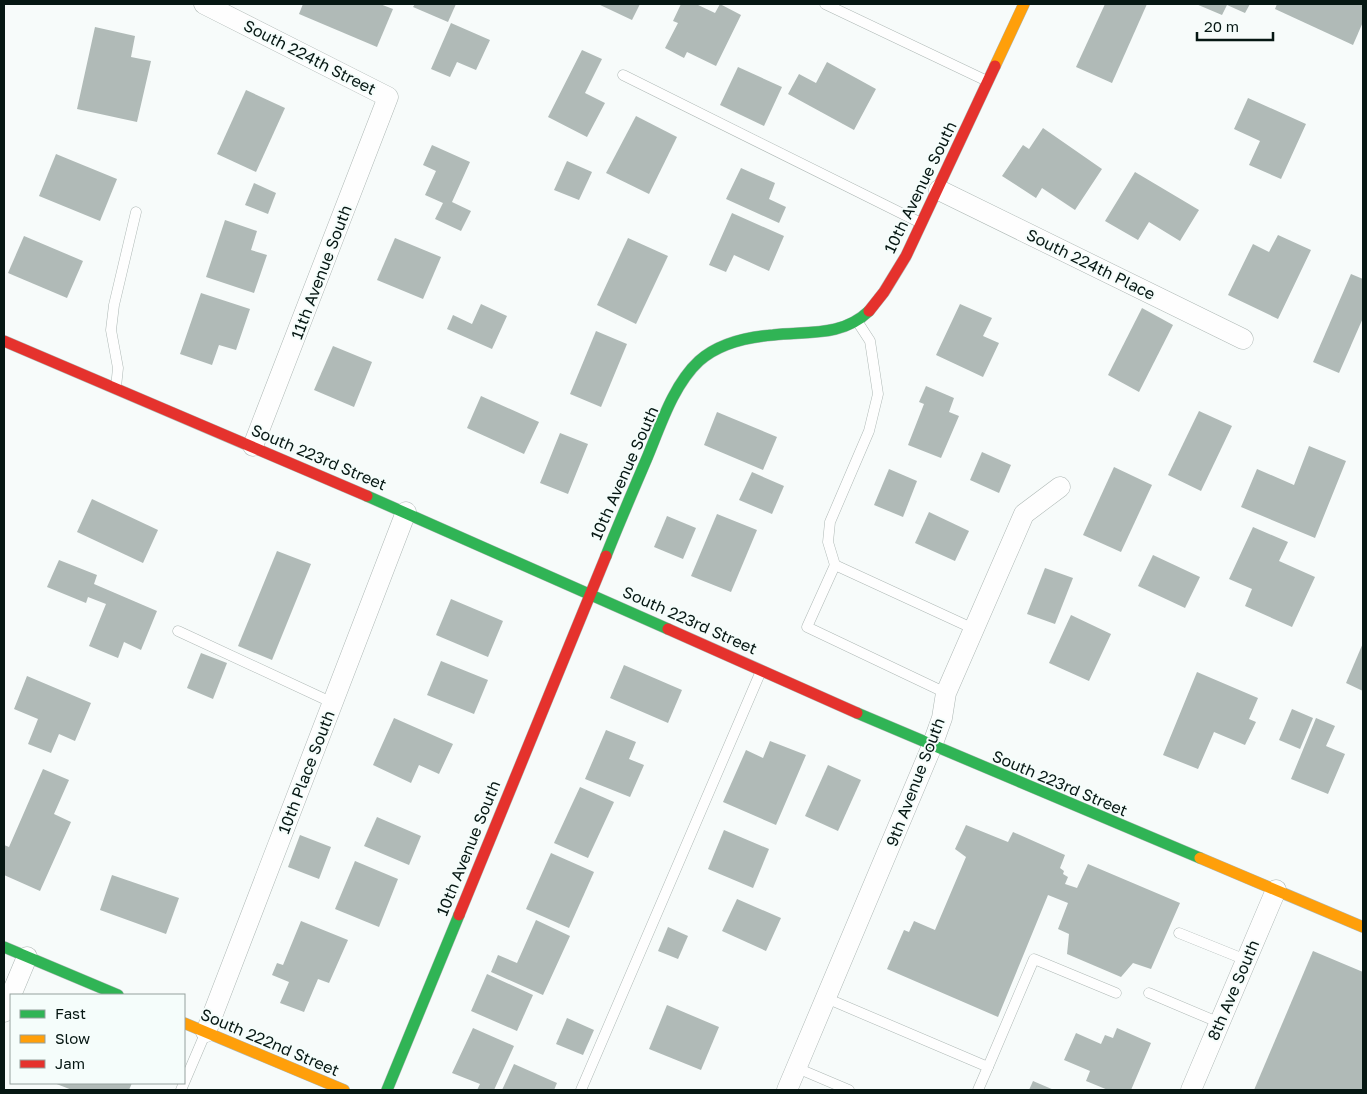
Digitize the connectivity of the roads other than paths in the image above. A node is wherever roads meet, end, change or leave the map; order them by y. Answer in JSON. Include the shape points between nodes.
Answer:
{"nodes":[{"id":1,"x":204,"y":4,"type":"edge"},
{"id":2,"x":825,"y":4,"type":"edge"},
{"id":3,"x":1024,"y":4,"type":"edge"},
{"id":4,"x":623,"y":76,"type":"dead end"},
{"id":5,"x":988,"y":82,"type":"junction"},
{"id":6,"x":388,"y":97,"type":"joint"},
{"id":7,"x":939,"y":190,"type":"junction"},
{"id":8,"x":136,"y":212,"type":"dead end"},
{"id":9,"x":922,"y":224,"type":"junction"},
{"id":10,"x":856,"y":321,"type":"junction"},
{"id":11,"x":1243,"y":339,"type":"dead end"},
{"id":12,"x":4,"y":341,"type":"edge"},
{"id":13,"x":116,"y":388,"type":"junction"},
{"id":14,"x":253,"y":446,"type":"junction"},
{"id":15,"x":1060,"y":487,"type":"dead end"},
{"id":16,"x":406,"y":512,"type":"junction"},
{"id":17,"x":835,"y":565,"type":"junction"},
{"id":18,"x":590,"y":593,"type":"junction"},
{"id":19,"x":974,"y":629,"type":"junction"},
{"id":20,"x":178,"y":631,"type":"dead end"},
{"id":21,"x":762,"y":670,"type":"junction"},
{"id":22,"x":946,"y":693,"type":"junction"},
{"id":23,"x":333,"y":703,"type":"junction"},
{"id":24,"x":932,"y":746,"type":"junction"},
{"id":25,"x":1276,"y":890,"type":"junction"},
{"id":26,"x":1363,"y":927,"type":"edge"},
{"id":27,"x":1178,"y":933,"type":"dead end"},
{"id":28,"x":4,"y":947,"type":"edge"},
{"id":29,"x":27,"y":957,"type":"junction"},
{"id":30,"x":1246,"y":960,"type":"junction"},
{"id":31,"x":1116,"y":993,"type":"dead end"},
{"id":32,"x":1148,"y":993,"type":"dead end"},
{"id":33,"x":12,"y":994,"type":"edge"},
{"id":34,"x":116,"y":994,"type":"edge"},
{"id":35,"x":10,"y":998,"type":"edge"},
{"id":36,"x":826,"y":998,"type":"junction"},
{"id":37,"x":4,"y":1012,"type":"edge"},
{"id":38,"x":185,"y":1023,"type":"edge"},
{"id":39,"x":1220,"y":1023,"type":"junction"},
{"id":40,"x":206,"y":1032,"type":"junction"},
{"id":41,"x":988,"y":1067,"type":"junction"},
{"id":42,"x":797,"y":1068,"type":"junction"},
{"id":43,"x":185,"y":1081,"type":"edge"},
{"id":44,"x":344,"y":1090,"type":"edge"},
{"id":45,"x":387,"y":1090,"type":"edge"},
{"id":46,"x":581,"y":1090,"type":"edge"},
{"id":47,"x":787,"y":1090,"type":"edge"},
{"id":48,"x":849,"y":1090,"type":"edge"},
{"id":49,"x":978,"y":1090,"type":"edge"},
{"id":50,"x":1191,"y":1090,"type":"edge"}],
"edges":[{"from":1,"to":6,"type":"street","name":"South 224th Street"},
{"from":2,"to":5,"type":"lane"},
{"from":3,"to":5,"type":"street","name":"10th Avenue South"},
{"from":4,"to":9,"type":"lane"},
{"from":5,"to":7,"type":"street","name":"10th Avenue South"},
{"from":6,"to":14,"type":"street","name":"11th Avenue South"},
{"from":7,"to":9,"type":"street","name":"10th Avenue South"},
{"from":7,"to":11,"type":"street","name":"South 224th Place"},
{"from":8,"to":13,"type":"lane","via":[[111,330],[118,368]]},
{"from":9,"to":10,"type":"street","name":"10th Avenue South","via":[[890,283]]},
{"from":10,"to":17,"type":"lane","via":[[870,341],[878,394],[869,431],[830,522],[828,542]]},
{"from":10,"to":18,"type":"street","name":"10th Avenue South","via":[[834,330],[774,334],[734,343],[698,361],[664,421]]},
{"from":12,"to":13,"type":"street","name":"South 223rd Street"},
{"from":13,"to":14,"type":"street","name":"South 223rd Street"},
{"from":14,"to":16,"type":"street","name":"South 223rd Street"},
{"from":15,"to":19,"type":"street","name":"9th Avenue South","via":[[1024,514]]},
{"from":16,"to":18,"type":"street","name":"South 223rd Street"},
{"from":16,"to":23,"type":"street","name":"10th Place South"},
{"from":17,"to":19,"type":"lane"},
{"from":17,"to":22,"type":"lane","via":[[807,627]]},
{"from":18,"to":21,"type":"street","name":"South 223rd Street"},
{"from":18,"to":45,"type":"street","name":"10th Avenue South"},
{"from":19,"to":22,"type":"street","name":"9th Avenue South"},
{"from":20,"to":23,"type":"lane"},
{"from":21,"to":24,"type":"street","name":"South 223rd Street"},
{"from":21,"to":46,"type":"lane"},
{"from":22,"to":24,"type":"street","name":"9th Avenue South","via":[[942,718]]},
{"from":23,"to":40,"type":"street","name":"10th Place South"},
{"from":24,"to":25,"type":"street","name":"South 223rd Street"},
{"from":24,"to":36,"type":"street","name":"9th Avenue South"},
{"from":25,"to":26,"type":"street","name":"South 223rd Street"},
{"from":25,"to":30,"type":"street","name":"8th Ave South"},
{"from":27,"to":30,"type":"lane"},
{"from":28,"to":29,"type":"street"},
{"from":29,"to":33,"type":"street"},
{"from":29,"to":34,"type":"street"},
{"from":30,"to":39,"type":"street","name":"8th Ave South"},
{"from":31,"to":41,"type":"lane","via":[[1034,959]]},
{"from":32,"to":39,"type":"lane"},
{"from":35,"to":37,"type":"street"},
{"from":36,"to":41,"type":"lane"},
{"from":36,"to":42,"type":"street","name":"9th Avenue South"},
{"from":38,"to":40,"type":"street","name":"South 222nd Street"},
{"from":39,"to":50,"type":"street","name":"8th Ave South"},
{"from":40,"to":43,"type":"lane"},
{"from":40,"to":44,"type":"street","name":"South 222nd Street"},
{"from":41,"to":49,"type":"lane"},
{"from":42,"to":47,"type":"street","name":"9th Avenue South"},
{"from":42,"to":48,"type":"lane"}]}
